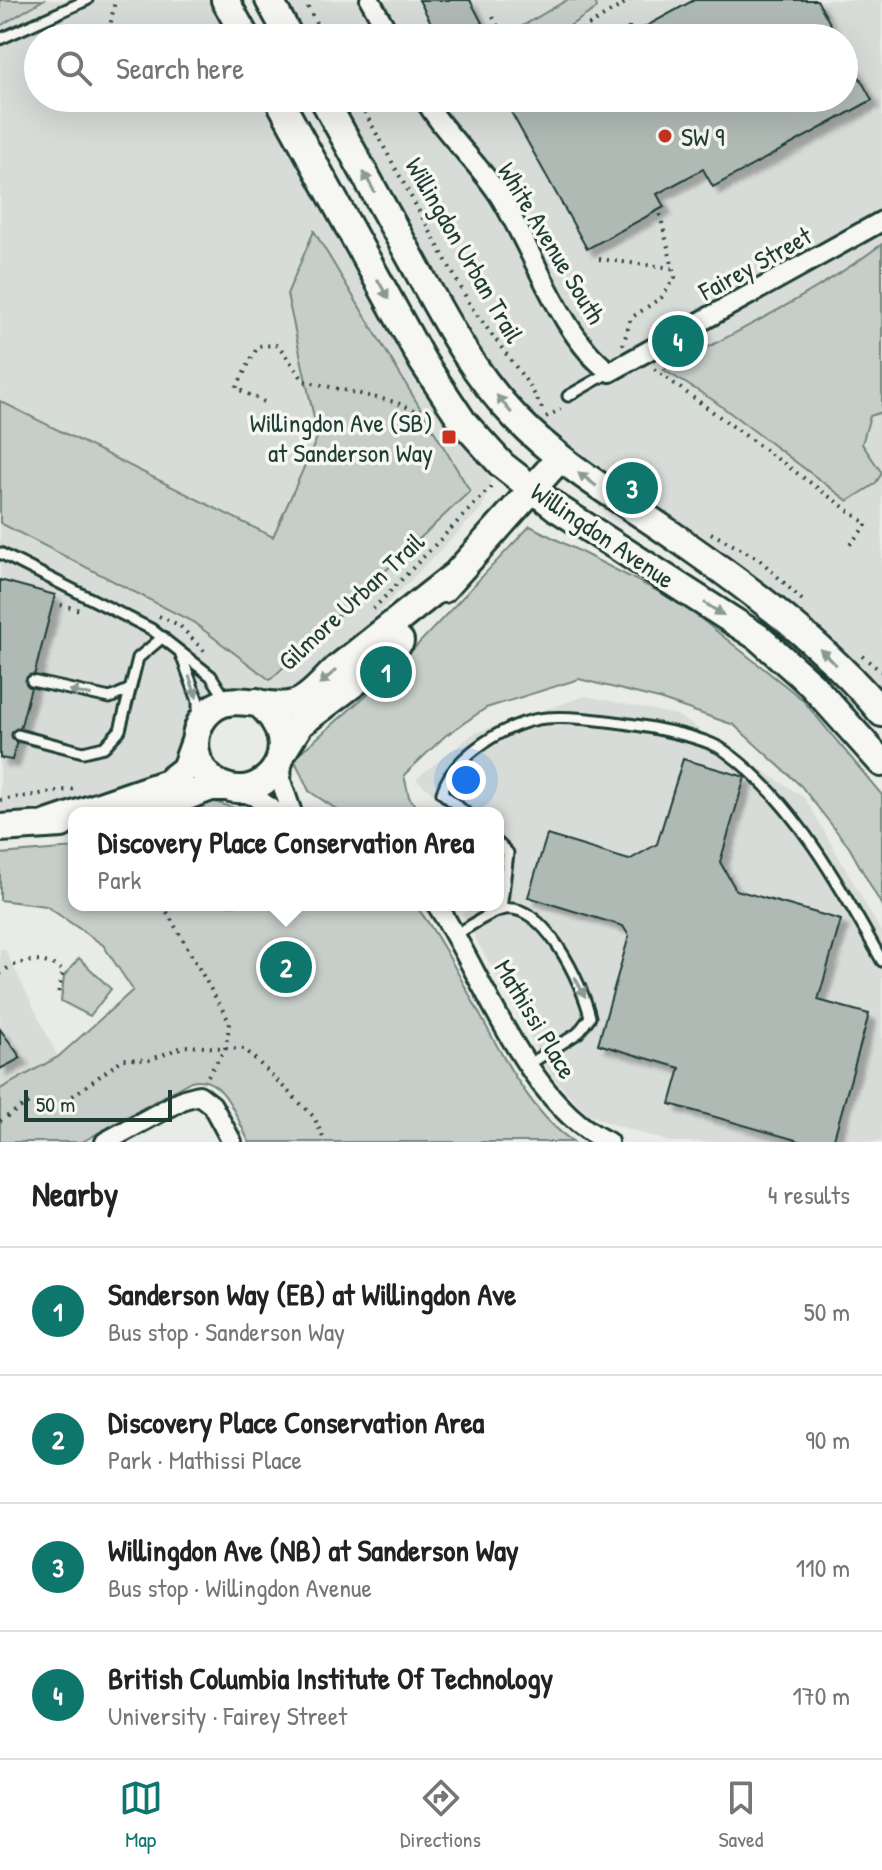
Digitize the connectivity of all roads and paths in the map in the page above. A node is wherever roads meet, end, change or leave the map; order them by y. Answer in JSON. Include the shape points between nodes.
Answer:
{"nodes":[{"id":1,"x":87,"y":0,"type":"edge"},
{"id":2,"x":115,"y":0,"type":"edge"},
{"id":3,"x":225,"y":0,"type":"edge"},
{"id":4,"x":269,"y":0,"type":"edge"},
{"id":5,"x":304,"y":0,"type":"edge"},
{"id":6,"x":370,"y":0,"type":"edge"},
{"id":7,"x":630,"y":0,"type":"edge"},
{"id":8,"x":493,"y":17,"type":"dead end"},
{"id":9,"x":33,"y":24,"type":"edge"},
{"id":10,"x":111,"y":24,"type":"edge"},
{"id":11,"x":238,"y":24,"type":"edge"},
{"id":12,"x":282,"y":24,"type":"edge"},
{"id":13,"x":317,"y":24,"type":"edge"},
{"id":14,"x":383,"y":24,"type":"edge"},
{"id":15,"x":497,"y":24,"type":"edge"},
{"id":16,"x":591,"y":24,"type":"edge"},
{"id":17,"x":24,"y":28,"type":"edge"},
{"id":18,"x":0,"y":39,"type":"edge"},
{"id":19,"x":286,"y":112,"type":"edge"},
{"id":20,"x":331,"y":112,"type":"edge"},
{"id":21,"x":365,"y":112,"type":"edge"},
{"id":22,"x":432,"y":112,"type":"edge"},
{"id":23,"x":659,"y":210,"type":"dead end"},
{"id":24,"x":882,"y":221,"type":"edge"},
{"id":25,"x":599,"y":259,"type":"dead end"},
{"id":26,"x":673,"y":268,"type":"junction"},
{"id":27,"x":621,"y":351,"type":"dead end"},
{"id":28,"x":649,"y":366,"type":"dead end"},
{"id":29,"x":610,"y":372,"type":"junction"},
{"id":30,"x":568,"y":396,"type":"dead end"},
{"id":31,"x":264,"y":402,"type":"dead end"},
{"id":32,"x":546,"y":417,"type":"dead end"},
{"id":33,"x":438,"y":420,"type":"dead end"},
{"id":34,"x":560,"y":458,"type":"junction"},
{"id":35,"x":491,"y":487,"type":"dead end"},
{"id":36,"x":532,"y":489,"type":"junction"},
{"id":37,"x":847,"y":548,"type":"dead end"},
{"id":38,"x":0,"y":553,"type":"edge"},
{"id":39,"x":454,"y":576,"type":"junction"},
{"id":40,"x":53,"y":603,"type":"dead end"},
{"id":41,"x":82,"y":611,"type":"dead end"},
{"id":42,"x":367,"y":615,"type":"dead end"},
{"id":43,"x":163,"y":637,"type":"junction"},
{"id":44,"x":179,"y":649,"type":"junction"},
{"id":45,"x":32,"y":681,"type":"dead end"},
{"id":46,"x":128,"y":690,"type":"junction"},
{"id":47,"x":248,"y":701,"type":"junction"},
{"id":48,"x":882,"y":713,"type":"edge"},
{"id":49,"x":196,"y":734,"type":"junction"},
{"id":50,"x":18,"y":735,"type":"dead end"},
{"id":51,"x":282,"y":753,"type":"junction"},
{"id":52,"x":882,"y":763,"type":"edge"},
{"id":53,"x":84,"y":787,"type":"dead end"},
{"id":54,"x":227,"y":787,"type":"junction"},
{"id":55,"x":0,"y":800,"type":"edge"},
{"id":56,"x":97,"y":807,"type":"edge"},
{"id":57,"x":158,"y":807,"type":"edge"},
{"id":58,"x":269,"y":807,"type":"edge"},
{"id":59,"x":290,"y":807,"type":"edge"},
{"id":60,"x":459,"y":807,"type":"edge"},
{"id":61,"x":68,"y":817,"type":"edge"},
{"id":62,"x":47,"y":824,"type":"junction"},
{"id":63,"x":68,"y":825,"type":"edge"},
{"id":64,"x":0,"y":828,"type":"edge"},
{"id":65,"x":504,"y":849,"type":"edge"},
{"id":66,"x":504,"y":885,"type":"edge"},
{"id":67,"x":504,"y":909,"type":"edge"},
{"id":68,"x":166,"y":911,"type":"edge"},
{"id":69,"x":441,"y":911,"type":"edge"},
{"id":70,"x":497,"y":911,"type":"edge"},
{"id":71,"x":456,"y":934,"type":"junction"},
{"id":72,"x":882,"y":961,"type":"edge"},
{"id":73,"x":0,"y":974,"type":"edge"},
{"id":74,"x":58,"y":994,"type":"dead end"},
{"id":75,"x":225,"y":1049,"type":"junction"},
{"id":76,"x":528,"y":1065,"type":"junction"},
{"id":77,"x":199,"y":1095,"type":"junction"},
{"id":78,"x":0,"y":1121,"type":"edge"},
{"id":79,"x":105,"y":1142,"type":"edge"},
{"id":80,"x":232,"y":1142,"type":"edge"},
{"id":81,"x":325,"y":1142,"type":"edge"},
{"id":82,"x":608,"y":1142,"type":"edge"}],
"edges":[{"from":1,"to":9,"type":"lane"},
{"from":2,"to":10,"type":"path"},
{"from":3,"to":11,"type":"main road"},
{"from":4,"to":12,"type":"main road"},
{"from":5,"to":13,"type":"path"},
{"from":6,"to":14,"type":"street"},
{"from":7,"to":16,"type":"path"},
{"from":8,"to":15,"type":"path"},
{"from":17,"to":18,"type":"lane"},
{"from":19,"to":36,"type":"main road","name":"Willingdon Avenue","one_way":true,"via":[[423,362],[463,422]]},
{"from":34,"to":20,"type":"main road","name":"Willingdon Avenue","one_way":true,"via":[[516,419],[448,327]]},
{"from":21,"to":32,"type":"path","name":"Willingdon Urban Trail","via":[[472,308],[530,386]]},
{"from":22,"to":29,"type":"street","name":"White Avenue South","via":[[498,193],[584,348]]},
{"from":23,"to":26,"type":"path"},
{"from":24,"to":29,"type":"street","name":"Fairey Street"},
{"from":25,"to":26,"type":"path"},
{"from":26,"to":27,"type":"path","via":[[675,277],[662,297],[631,318]]},
{"from":28,"to":37,"type":"path","via":[[867,524]]},
{"from":29,"to":30,"type":"lane"},
{"from":31,"to":33,"type":"path","via":[[236,388],[258,346],[278,345],[304,381],[395,402]]},
{"from":34,"to":36,"type":"main road"},
{"from":48,"to":34,"type":"main road","name":"Willingdon Avenue","one_way":true,"via":[[780,613]]},
{"from":35,"to":42,"type":"path","name":"Gilmore Urban Trail"},
{"from":36,"to":39,"type":"main road"},
{"from":36,"to":52,"type":"main road","name":"Willingdon Avenue","one_way":true,"via":[[758,637],[811,684]]},
{"from":38,"to":43,"type":"lane"},
{"from":39,"to":47,"type":"main road","one_way":true,"via":[[308,697],[274,707]]},
{"from":39,"to":51,"type":"main road","via":[[366,674],[300,724]]},
{"from":40,"to":41,"type":"path"},
{"from":43,"to":44,"type":"lane"},
{"from":43,"to":46,"type":"lane","via":[[138,658]]},
{"from":44,"to":47,"type":"lane","via":[[211,676],[222,693]]},
{"from":44,"to":49,"type":"lane","one_way":true,"via":[[198,701]]},
{"from":46,"to":45,"type":"lane","one_way":true,"via":[[110,698]]},
{"from":46,"to":50,"type":"lane","via":[[120,730],[104,747],[83,752]]},
{"from":47,"to":49,"type":"main road","via":[[218,705]]},
{"from":47,"to":51,"type":"main road","via":[[279,725]]},
{"from":49,"to":54,"type":"main road","via":[[203,770]]},
{"from":49,"to":56,"type":"main road","via":[[185,769],[167,783]]},
{"from":51,"to":54,"type":"main road","via":[[268,778]]},
{"from":51,"to":59,"type":"street","via":[[281,781]]},
{"from":53,"to":55,"type":"path"},
{"from":54,"to":57,"type":"main road","via":[[211,787]]},
{"from":54,"to":58,"type":"street"},
{"from":60,"to":72,"type":"lane","via":[[442,793],[446,779],[479,747],[523,722],[548,717],[628,725],[710,744],[751,773],[785,812],[833,875]]},
{"from":61,"to":62,"type":"main road"},
{"from":62,"to":63,"type":"main road"},
{"from":62,"to":64,"type":"main road"},
{"from":65,"to":66,"type":"lane"},
{"from":67,"to":76,"type":"lane","one_way":true,"via":[[518,909],[540,920],[585,994],[590,1017],[578,1033]]},
{"from":68,"to":75,"type":"path","via":[[230,1023]]},
{"from":69,"to":71,"type":"street","name":"Mathissi Place"},
{"from":70,"to":71,"type":"lane"},
{"from":71,"to":76,"type":"street","name":"Mathissi Place"},
{"from":73,"to":74,"type":"path","via":[[18,963],[58,966],[63,971]]},
{"from":75,"to":77,"type":"path"},
{"from":75,"to":78,"type":"path","via":[[185,1046],[149,1060],[123,1059],[63,1103],[26,1104]]},
{"from":75,"to":81,"type":"path","via":[[245,1049],[314,1117]]},
{"from":76,"to":82,"type":"street","name":"Mathissi Place","via":[[575,1124]]},
{"from":77,"to":79,"type":"street"},
{"from":77,"to":80,"type":"street","via":[[212,1105]]}]}
